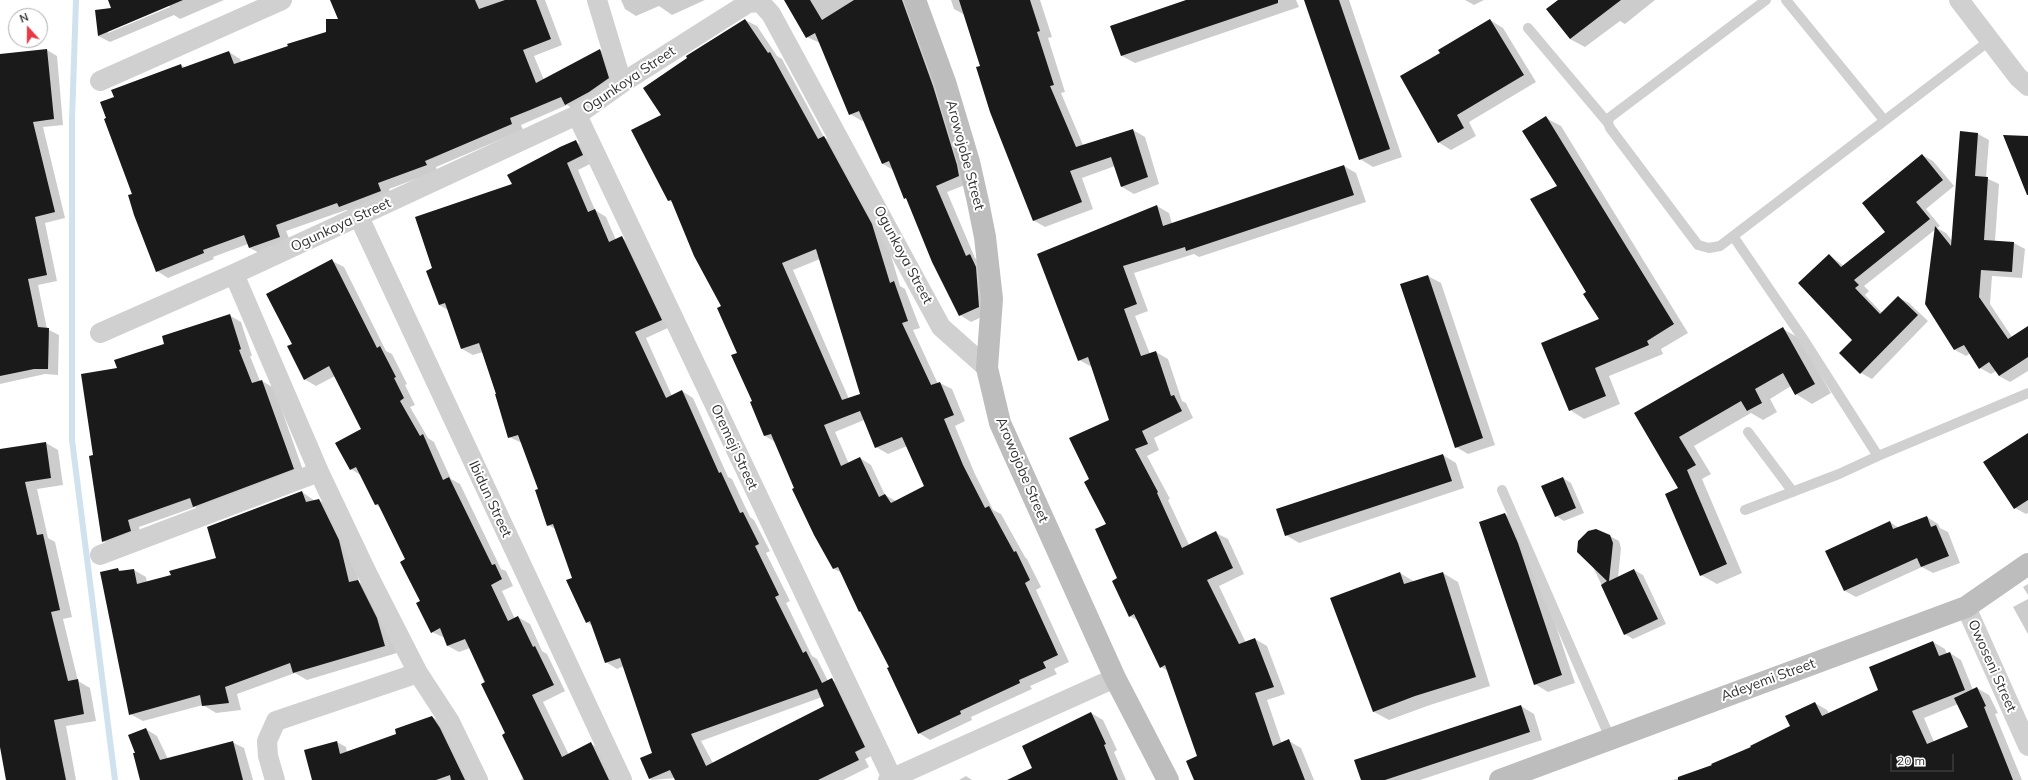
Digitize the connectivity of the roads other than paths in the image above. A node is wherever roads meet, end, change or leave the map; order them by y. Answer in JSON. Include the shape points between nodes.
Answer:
{"nodes":[{"id":1,"x":282,"y":0,"type":"edge"},
{"id":2,"x":598,"y":0,"type":"edge"},
{"id":3,"x":915,"y":0,"type":"edge"},
{"id":4,"x":1766,"y":0,"type":"edge"},
{"id":5,"x":1786,"y":0,"type":"edge"},
{"id":6,"x":1959,"y":0,"type":"edge"},
{"id":7,"x":1528,"y":28,"type":"dead end"},
{"id":8,"x":1989,"y":41,"type":"junction"},
{"id":9,"x":100,"y":81,"type":"dead end"},
{"id":10,"x":622,"y":83,"type":"junction"},
{"id":11,"x":2028,"y":86,"type":"edge"},
{"id":12,"x":577,"y":115,"type":"junction"},
{"id":13,"x":1884,"y":120,"type":"junction"},
{"id":14,"x":1608,"y":123,"type":"junction"},
{"id":15,"x":359,"y":217,"type":"junction"},
{"id":16,"x":1733,"y":236,"type":"junction"},
{"id":17,"x":234,"y":274,"type":"junction"},
{"id":18,"x":100,"y":333,"type":"dead end"},
{"id":19,"x":987,"y":368,"type":"junction"},
{"id":20,"x":2028,"y":393,"type":"edge"},
{"id":21,"x":1748,"y":432,"type":"dead end"},
{"id":22,"x":1878,"y":456,"type":"junction"},
{"id":23,"x":319,"y":472,"type":"junction"},
{"id":24,"x":1502,"y":490,"type":"dead end"},
{"id":25,"x":1793,"y":492,"type":"junction"},
{"id":26,"x":1745,"y":510,"type":"dead end"},
{"id":27,"x":100,"y":555,"type":"dead end"},
{"id":28,"x":2028,"y":564,"type":"edge"},
{"id":29,"x":1966,"y":608,"type":"junction"},
{"id":30,"x":418,"y":673,"type":"junction"},
{"id":31,"x":1115,"y":678,"type":"junction"},
{"id":32,"x":1610,"y":738,"type":"junction"},
{"id":33,"x":2028,"y":746,"type":"edge"},
{"id":34,"x":890,"y":779,"type":"edge"},
{"id":35,"x":275,"y":780,"type":"edge"},
{"id":36,"x":478,"y":780,"type":"edge"},
{"id":37,"x":622,"y":780,"type":"edge"},
{"id":38,"x":1168,"y":780,"type":"edge"},
{"id":39,"x":1500,"y":780,"type":"edge"}],
"edges":[{"from":1,"to":9,"type":"street"},
{"from":2,"to":10,"type":"street"},
{"from":3,"to":19,"type":"street","name":"Arowojobe Street","via":[[945,82],[967,155],[985,237],[992,298]]},
{"from":4,"to":14,"type":"lane","via":[[1609,118]]},
{"from":5,"to":13,"type":"lane"},
{"from":6,"to":8,"type":"street"},
{"from":7,"to":14,"type":"lane"},
{"from":8,"to":11,"type":"street"},
{"from":8,"to":13,"type":"lane"},
{"from":10,"to":12,"type":"street","name":"Ogunkoya Street"},
{"from":10,"to":19,"type":"street","name":"Ogunkoya Street","via":[[748,3],[760,2],[771,14],[942,327]]},
{"from":12,"to":15,"type":"street","name":"Ogunkoya Street"},
{"from":12,"to":34,"type":"street","name":"Oremeji Street"},
{"from":13,"to":16,"type":"lane"},
{"from":14,"to":16,"type":"lane","via":[[1698,245],[1709,248],[1720,246]]},
{"from":15,"to":17,"type":"street","name":"Ogunkoya Street"},
{"from":15,"to":37,"type":"street","name":"Ibidun Street"},
{"from":16,"to":22,"type":"lane","via":[[1802,337]]},
{"from":17,"to":18,"type":"street","name":"Ogunkoya Street"},
{"from":17,"to":23,"type":"street"},
{"from":19,"to":31,"type":"street","name":"Arowojobe Street","via":[[1000,423]]},
{"from":20,"to":22,"type":"lane"},
{"from":21,"to":25,"type":"lane"},
{"from":22,"to":25,"type":"lane"},
{"from":23,"to":27,"type":"street"},
{"from":23,"to":30,"type":"street"},
{"from":24,"to":32,"type":"lane"},
{"from":25,"to":26,"type":"lane"},
{"from":28,"to":29,"type":"street","name":"Adeyemi Street"},
{"from":29,"to":32,"type":"street","name":"Adeyemi Street"},
{"from":29,"to":33,"type":"street","name":"Owoseni Street"},
{"from":30,"to":35,"type":"street","via":[[276,721],[266,741]]},
{"from":30,"to":36,"type":"street","via":[[450,722]]},
{"from":31,"to":34,"type":"street"},
{"from":31,"to":38,"type":"street","name":"Arowojobe Street"},
{"from":32,"to":39,"type":"street","name":"Adeyemi Street"}]}
